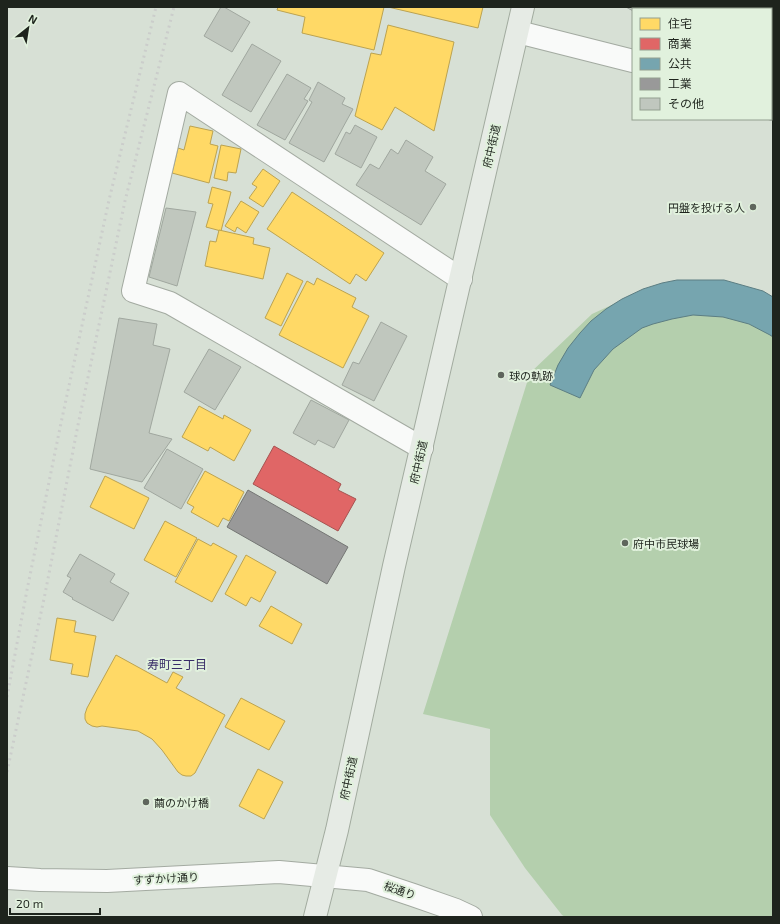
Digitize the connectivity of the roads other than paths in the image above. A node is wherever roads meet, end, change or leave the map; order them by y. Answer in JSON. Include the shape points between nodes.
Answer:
{"nodes":[{"id":1,"x":523,"y":7,"type":"edge"},
{"id":2,"x":518,"y":32,"type":"junction"},
{"id":3,"x":632,"y":61,"type":"edge"},
{"id":4,"x":461,"y":279,"type":"junction"},
{"id":5,"x":422,"y":448,"type":"junction"},
{"id":6,"x":325,"y":876,"type":"junction"},
{"id":7,"x":7,"y":878,"type":"edge"},
{"id":8,"x":315,"y":917,"type":"edge"},
{"id":9,"x":471,"y":917,"type":"edge"}],
"edges":[{"from":1,"to":2,"type":"main road","name":"府中街道"},
{"from":2,"to":3,"type":"street"},
{"from":2,"to":4,"type":"main road","name":"府中街道"},
{"from":4,"to":5,"type":"main road","name":"府中街道"},
{"from":4,"to":5,"type":"street","via":[[179,93],[132,291],[170,303]]},
{"from":5,"to":6,"type":"main road","name":"府中街道"},
{"from":6,"to":7,"type":"street","name":"すずかけ通り","via":[[279,872],[107,881]]},
{"from":6,"to":8,"type":"main road","name":"府中街道"},
{"from":6,"to":9,"type":"street","name":"桜通り","via":[[368,880]]}]}
